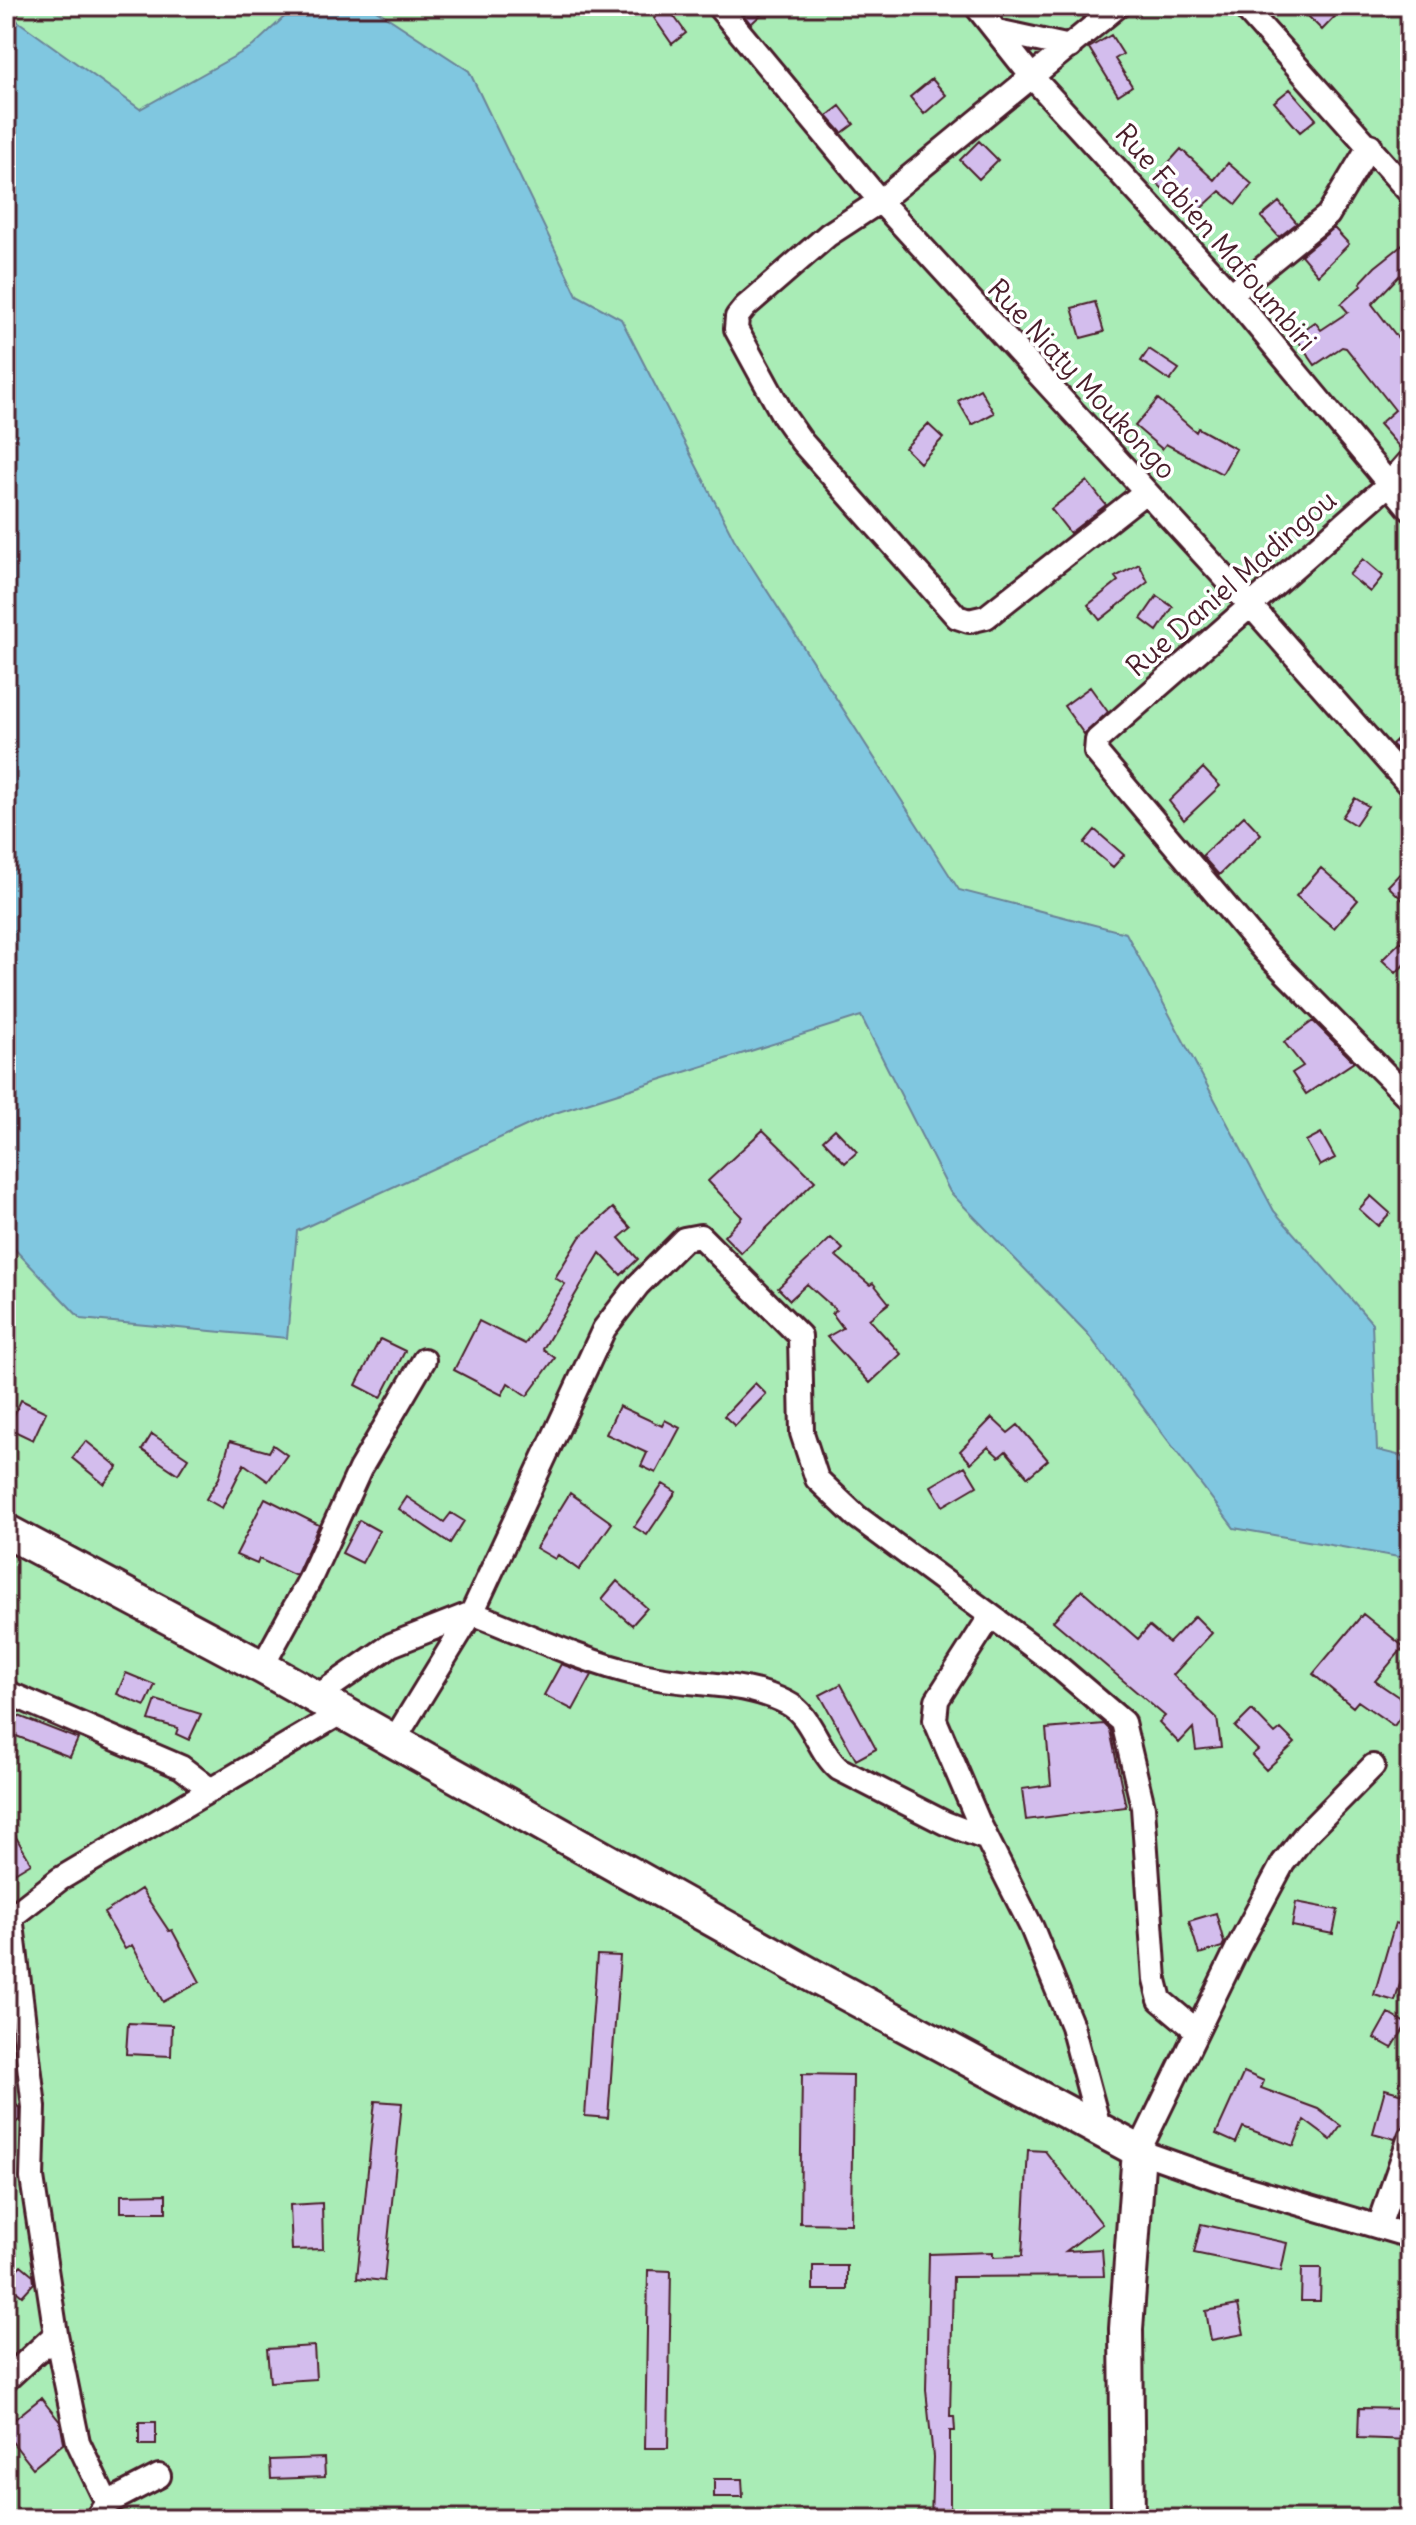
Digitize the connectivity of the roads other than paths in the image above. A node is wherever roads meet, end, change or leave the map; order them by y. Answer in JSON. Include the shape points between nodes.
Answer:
{"nodes":[{"id":1,"x":718,"y":6,"type":"edge"},
{"id":2,"x":976,"y":6,"type":"edge"},
{"id":3,"x":1118,"y":6,"type":"edge"},
{"id":4,"x":1243,"y":6,"type":"edge"},
{"id":5,"x":997,"y":31,"type":"junction"},
{"id":6,"x":1070,"y":47,"type":"junction"},
{"id":7,"x":1033,"y":78,"type":"junction"},
{"id":8,"x":1370,"y":145,"type":"junction"},
{"id":9,"x":1410,"y":193,"type":"edge"},
{"id":10,"x":880,"y":201,"type":"junction"},
{"id":11,"x":1231,"y":294,"type":"junction"},
{"id":12,"x":1410,"y":460,"type":"edge"},
{"id":13,"x":1388,"y":485,"type":"junction"},
{"id":14,"x":1145,"y":492,"type":"junction"},
{"id":15,"x":1410,"y":509,"type":"edge"},
{"id":16,"x":1251,"y":606,"type":"junction"},
{"id":17,"x":1410,"y":786,"type":"edge"},
{"id":18,"x":1410,"y":1099,"type":"edge"},
{"id":19,"x":424,"y":1360,"type":"dead end"},
{"id":20,"x":6,"y":1531,"type":"edge"},
{"id":21,"x":472,"y":1613,"type":"junction"},
{"id":22,"x":990,"y":1617,"type":"junction"},
{"id":23,"x":262,"y":1667,"type":"junction"},
{"id":24,"x":6,"y":1692,"type":"edge"},
{"id":25,"x":326,"y":1706,"type":"junction"},
{"id":26,"x":393,"y":1742,"type":"junction"},
{"id":27,"x":1373,"y":1766,"type":"dead end"},
{"id":28,"x":211,"y":1790,"type":"junction"},
{"id":29,"x":987,"y":1839,"type":"junction"},
{"id":30,"x":8,"y":1918,"type":"edge"},
{"id":31,"x":1197,"y":2031,"type":"junction"},
{"id":32,"x":1101,"y":2134,"type":"junction"},
{"id":33,"x":1410,"y":2137,"type":"edge"},
{"id":34,"x":1139,"y":2151,"type":"junction"},
{"id":35,"x":1379,"y":2226,"type":"junction"},
{"id":36,"x":1410,"y":2236,"type":"edge"},
{"id":37,"x":56,"y":2334,"type":"junction"},
{"id":38,"x":6,"y":2380,"type":"edge"},
{"id":39,"x":159,"y":2476,"type":"dead end"},
{"id":40,"x":102,"y":2511,"type":"edge"},
{"id":41,"x":1128,"y":2519,"type":"edge"}],
"edges":[{"from":1,"to":10,"type":"street","name":"Rue Niaty Moukongo"},
{"from":2,"to":5,"type":"street","name":"Rue Fabien Mafoumbiri"},
{"from":3,"to":6,"type":"street"},
{"from":4,"to":8,"type":"street"},
{"from":5,"to":6,"type":"street"},
{"from":5,"to":7,"type":"street","name":"Rue Fabien Mafoumbiri"},
{"from":6,"to":7,"type":"street"},
{"from":7,"to":10,"type":"street"},
{"from":7,"to":11,"type":"street","name":"Rue Fabien Mafoumbiri"},
{"from":8,"to":9,"type":"street"},
{"from":8,"to":11,"type":"street","via":[[1328,215]]},
{"from":10,"to":14,"type":"street","name":"Rue Niaty Moukongo"},
{"from":10,"to":14,"type":"street","via":[[828,235],[745,307],[736,329],[802,442],[957,617],[986,617]]},
{"from":11,"to":13,"type":"street","name":"Rue Fabien Mafoumbiri"},
{"from":12,"to":13,"type":"street","name":"Rue Daniel Madingou"},
{"from":13,"to":15,"type":"street","name":"Rue Fabien Mafoumbiri"},
{"from":13,"to":16,"type":"street","name":"Rue Daniel Madingou"},
{"from":14,"to":16,"type":"street","name":"Rue Niaty Moukongo"},
{"from":16,"to":17,"type":"street","name":"Rue Niaty Moukongo"},
{"from":16,"to":18,"type":"street","name":"Rue Daniel Madingou","via":[[1097,740],[1096,752],[1264,951]]},
{"from":19,"to":23,"type":"street","via":[[360,1469]]},
{"from":20,"to":23,"type":"street"},
{"from":21,"to":22,"type":"street","via":[[604,1329],[684,1239],[700,1236],[800,1336],[802,1433],[817,1479],[856,1516]]},
{"from":21,"to":25,"type":"street","via":[[391,1645]]},
{"from":21,"to":26,"type":"street"},
{"from":21,"to":29,"type":"street","via":[[637,1674],[724,1684],[791,1704],[839,1769]]},
{"from":22,"to":29,"type":"street","via":[[937,1700],[935,1720]]},
{"from":22,"to":31,"type":"street","via":[[1123,1722],[1143,1807],[1157,1990],[1160,2000]]},
{"from":23,"to":25,"type":"street"},
{"from":24,"to":28,"type":"street","via":[[181,1767]]},
{"from":25,"to":26,"type":"street"},
{"from":25,"to":28,"type":"street"},
{"from":26,"to":32,"type":"street"},
{"from":27,"to":31,"type":"street","via":[[1283,1863]]},
{"from":28,"to":30,"type":"street","via":[[60,1879]]},
{"from":29,"to":32,"type":"street","via":[[1032,1928],[1072,2026]]},
{"from":30,"to":37,"type":"street","via":[[34,2107],[32,2178]]},
{"from":31,"to":34,"type":"street"},
{"from":32,"to":34,"type":"street"},
{"from":33,"to":35,"type":"street"},
{"from":34,"to":35,"type":"street"},
{"from":34,"to":41,"type":"street","via":[[1126,2329]]},
{"from":35,"to":36,"type":"street"},
{"from":37,"to":38,"type":"street"},
{"from":37,"to":40,"type":"street","via":[[78,2442]]},
{"from":39,"to":40,"type":"street"}]}
